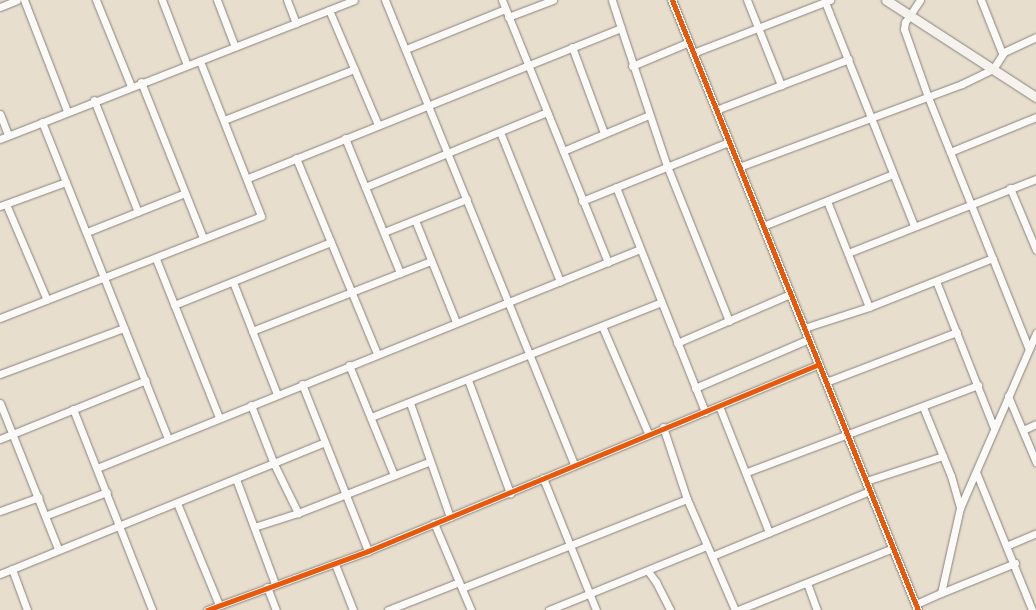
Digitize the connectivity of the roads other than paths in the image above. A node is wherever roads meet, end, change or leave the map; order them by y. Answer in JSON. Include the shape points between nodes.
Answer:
{"nodes":[{"id":1,"x":17,"y":0,"type":"edge"},
{"id":2,"x":24,"y":0,"type":"edge"},
{"id":3,"x":96,"y":0,"type":"edge"},
{"id":4,"x":162,"y":0,"type":"edge"},
{"id":5,"x":217,"y":0,"type":"edge"},
{"id":6,"x":287,"y":0,"type":"edge"},
{"id":7,"x":354,"y":0,"type":"edge"},
{"id":8,"x":385,"y":0,"type":"edge"},
{"id":9,"x":502,"y":0,"type":"edge"},
{"id":10,"x":553,"y":0,"type":"edge"},
{"id":11,"x":612,"y":0,"type":"edge"},
{"id":12,"x":672,"y":0,"type":"edge"},
{"id":13,"x":747,"y":0,"type":"edge"},
{"id":14,"x":886,"y":0,"type":"edge"},
{"id":15,"x":920,"y":0,"type":"edge"},
{"id":16,"x":981,"y":0,"type":"edge"},
{"id":17,"x":828,"y":1,"type":"edge"},
{"id":18,"x":0,"y":7,"type":"edge"},
{"id":19,"x":505,"y":9,"type":"junction"},
{"id":20,"x":328,"y":10,"type":"junction"},
{"id":21,"x":911,"y":15,"type":"junction"},
{"id":22,"x":508,"y":17,"type":"junction"},
{"id":23,"x":296,"y":23,"type":"junction"},
{"id":24,"x":621,"y":28,"type":"junction"},
{"id":25,"x":758,"y":28,"type":"junction"},
{"id":26,"x":1036,"y":37,"type":"edge"},
{"id":27,"x":689,"y":42,"type":"junction"},
{"id":28,"x":235,"y":47,"type":"junction"},
{"id":29,"x":572,"y":48,"type":"junction"},
{"id":30,"x":406,"y":49,"type":"junction"},
{"id":31,"x":693,"y":53,"type":"junction"},
{"id":32,"x":1002,"y":53,"type":"junction"},
{"id":33,"x":849,"y":59,"type":"junction"},
{"id":34,"x":200,"y":61,"type":"junction"},
{"id":35,"x":187,"y":65,"type":"junction"},
{"id":36,"x":528,"y":65,"type":"junction"},
{"id":37,"x":632,"y":66,"type":"junction"},
{"id":38,"x":993,"y":68,"type":"junction"},
{"id":39,"x":354,"y":69,"type":"junction"},
{"id":40,"x":141,"y":82,"type":"junction"},
{"id":41,"x":781,"y":85,"type":"junction"},
{"id":42,"x":131,"y":86,"type":"junction"},
{"id":43,"x":928,"y":97,"type":"junction"},
{"id":44,"x":1036,"y":97,"type":"edge"},
{"id":45,"x":94,"y":100,"type":"junction"},
{"id":46,"x":428,"y":105,"type":"junction"},
{"id":47,"x":716,"y":110,"type":"junction"},
{"id":48,"x":67,"y":111,"type":"junction"},
{"id":49,"x":547,"y":112,"type":"junction"},
{"id":50,"x":0,"y":114,"type":"edge"},
{"id":51,"x":649,"y":116,"type":"junction"},
{"id":52,"x":1036,"y":117,"type":"edge"},
{"id":53,"x":872,"y":119,"type":"junction"},
{"id":54,"x":224,"y":120,"type":"junction"},
{"id":55,"x":42,"y":122,"type":"junction"},
{"id":56,"x":378,"y":125,"type":"junction"},
{"id":57,"x":500,"y":132,"type":"junction"},
{"id":58,"x":604,"y":133,"type":"junction"},
{"id":59,"x":8,"y":135,"type":"junction"},
{"id":60,"x":0,"y":138,"type":"edge"},
{"id":61,"x":345,"y":138,"type":"junction"},
{"id":62,"x":729,"y":142,"type":"junction"},
{"id":63,"x":563,"y":151,"type":"junction"},
{"id":64,"x":950,"y":152,"type":"junction"},
{"id":65,"x":448,"y":153,"type":"junction"},
{"id":66,"x":296,"y":158,"type":"junction"},
{"id":67,"x":668,"y":166,"type":"junction"},
{"id":68,"x":739,"y":168,"type":"junction"},
{"id":69,"x":893,"y":174,"type":"junction"},
{"id":70,"x":248,"y":178,"type":"junction"},
{"id":71,"x":1036,"y":179,"type":"edge"},
{"id":72,"x":66,"y":182,"type":"junction"},
{"id":73,"x":366,"y":187,"type":"junction"},
{"id":74,"x":616,"y":187,"type":"junction"},
{"id":75,"x":1010,"y":188,"type":"junction"},
{"id":76,"x":186,"y":193,"type":"junction"},
{"id":77,"x":466,"y":199,"type":"junction"},
{"id":78,"x":582,"y":201,"type":"junction"},
{"id":79,"x":827,"y":202,"type":"junction"},
{"id":80,"x":971,"y":204,"type":"junction"},
{"id":81,"x":3,"y":205,"type":"edge"},
{"id":82,"x":138,"y":212,"type":"junction"},
{"id":83,"x":415,"y":220,"type":"junction"},
{"id":84,"x":763,"y":226,"type":"junction"},
{"id":85,"x":914,"y":226,"type":"junction"},
{"id":86,"x":87,"y":232,"type":"junction"},
{"id":87,"x":384,"y":232,"type":"junction"},
{"id":88,"x":203,"y":238,"type":"junction"},
{"id":89,"x":331,"y":242,"type":"junction"},
{"id":90,"x":640,"y":249,"type":"junction"},
{"id":91,"x":1036,"y":250,"type":"edge"},
{"id":92,"x":848,"y":253,"type":"junction"},
{"id":93,"x":993,"y":258,"type":"junction"},
{"id":94,"x":156,"y":259,"type":"junction"},
{"id":95,"x":431,"y":261,"type":"junction"},
{"id":96,"x":608,"y":262,"type":"junction"},
{"id":97,"x":400,"y":273,"type":"junction"},
{"id":98,"x":104,"y":279,"type":"junction"},
{"id":99,"x":560,"y":281,"type":"junction"},
{"id":100,"x":936,"y":281,"type":"junction"},
{"id":101,"x":233,"y":282,"type":"junction"},
{"id":102,"x":352,"y":293,"type":"junction"},
{"id":103,"x":790,"y":294,"type":"junction"},
{"id":104,"x":47,"y":300,"type":"junction"},
{"id":105,"x":509,"y":301,"type":"junction"},
{"id":106,"x":661,"y":302,"type":"junction"},
{"id":107,"x":174,"y":305,"type":"junction"},
{"id":108,"x":868,"y":307,"type":"junction"},
{"id":109,"x":0,"y":318,"type":"edge"},
{"id":110,"x":729,"y":321,"type":"junction"},
{"id":111,"x":456,"y":322,"type":"junction"},
{"id":112,"x":602,"y":326,"type":"junction"},
{"id":113,"x":124,"y":328,"type":"junction"},
{"id":114,"x":804,"y":328,"type":"junction"},
{"id":115,"x":252,"y":331,"type":"junction"},
{"id":116,"x":957,"y":332,"type":"junction"},
{"id":117,"x":1036,"y":333,"type":"edge"},
{"id":118,"x":809,"y":339,"type":"junction"},
{"id":119,"x":677,"y":342,"type":"junction"},
{"id":120,"x":1029,"y":349,"type":"junction"},
{"id":121,"x":377,"y":354,"type":"junction"},
{"id":122,"x":530,"y":356,"type":"junction"},
{"id":123,"x":819,"y":364,"type":"junction"},
{"id":124,"x":349,"y":366,"type":"junction"},
{"id":125,"x":0,"y":374,"type":"edge"},
{"id":126,"x":146,"y":380,"type":"junction"},
{"id":127,"x":468,"y":380,"type":"junction"},
{"id":128,"x":826,"y":382,"type":"junction"},
{"id":129,"x":302,"y":384,"type":"junction"},
{"id":130,"x":978,"y":385,"type":"junction"},
{"id":131,"x":695,"y":388,"type":"junction"},
{"id":132,"x":277,"y":394,"type":"junction"},
{"id":133,"x":1008,"y":396,"type":"junction"},
{"id":134,"x":0,"y":403,"type":"edge"},
{"id":135,"x":410,"y":403,"type":"junction"},
{"id":136,"x":251,"y":405,"type":"junction"},
{"id":137,"x":719,"y":406,"type":"junction"},
{"id":138,"x":923,"y":407,"type":"junction"},
{"id":139,"x":73,"y":409,"type":"junction"},
{"id":140,"x":705,"y":412,"type":"junction"},
{"id":141,"x":219,"y":417,"type":"junction"},
{"id":142,"x":371,"y":417,"type":"junction"},
{"id":143,"x":1036,"y":424,"type":"edge"},
{"id":144,"x":663,"y":427,"type":"junction"},
{"id":145,"x":994,"y":428,"type":"junction"},
{"id":146,"x":1023,"y":430,"type":"junction"},
{"id":147,"x":648,"y":433,"type":"junction"},
{"id":148,"x":13,"y":434,"type":"junction"},
{"id":149,"x":847,"y":434,"type":"junction"},
{"id":150,"x":168,"y":438,"type":"junction"},
{"id":151,"x":0,"y":439,"type":"edge"},
{"id":152,"x":323,"y":443,"type":"junction"},
{"id":153,"x":943,"y":456,"type":"junction"},
{"id":154,"x":428,"y":462,"type":"junction"},
{"id":155,"x":1036,"y":462,"type":"edge"},
{"id":156,"x":274,"y":464,"type":"junction"},
{"id":157,"x":574,"y":464,"type":"junction"},
{"id":158,"x":97,"y":468,"type":"junction"},
{"id":159,"x":747,"y":472,"type":"junction"},
{"id":160,"x":976,"y":472,"type":"junction"},
{"id":161,"x":394,"y":475,"type":"junction"},
{"id":162,"x":543,"y":478,"type":"junction"},
{"id":163,"x":236,"y":479,"type":"junction"},
{"id":164,"x":866,"y":481,"type":"junction"},
{"id":165,"x":870,"y":491,"type":"junction"},
{"id":166,"x":107,"y":492,"type":"junction"},
{"id":167,"x":345,"y":493,"type":"junction"},
{"id":168,"x":510,"y":493,"type":"junction"},
{"id":169,"x":39,"y":497,"type":"junction"},
{"id":170,"x":687,"y":499,"type":"junction"},
{"id":171,"x":177,"y":503,"type":"junction"},
{"id":172,"x":960,"y":508,"type":"junction"},
{"id":173,"x":0,"y":511,"type":"edge"},
{"id":174,"x":298,"y":513,"type":"junction"},
{"id":175,"x":47,"y":515,"type":"junction"},
{"id":176,"x":450,"y":517,"type":"junction"},
{"id":177,"x":434,"y":523,"type":"junction"},
{"id":178,"x":120,"y":526,"type":"junction"},
{"id":179,"x":254,"y":527,"type":"junction"},
{"id":180,"x":769,"y":532,"type":"junction"},
{"id":181,"x":1036,"y":533,"type":"edge"},
{"id":182,"x":570,"y":545,"type":"junction"},
{"id":183,"x":707,"y":546,"type":"junction"},
{"id":184,"x":1006,"y":546,"type":"junction"},
{"id":185,"x":893,"y":548,"type":"junction"},
{"id":186,"x":58,"y":549,"type":"junction"},
{"id":187,"x":368,"y":551,"type":"junction"},
{"id":188,"x":712,"y":556,"type":"junction"},
{"id":189,"x":1015,"y":563,"type":"junction"},
{"id":190,"x":335,"y":564,"type":"junction"},
{"id":191,"x":12,"y":569,"type":"junction"},
{"id":192,"x":648,"y":571,"type":"junction"},
{"id":193,"x":0,"y":574,"type":"edge"},
{"id":194,"x":807,"y":583,"type":"junction"},
{"id":195,"x":275,"y":584,"type":"junction"},
{"id":196,"x":461,"y":585,"type":"junction"},
{"id":197,"x":267,"y":587,"type":"junction"},
{"id":198,"x":941,"y":593,"type":"junction"},
{"id":199,"x":590,"y":595,"type":"junction"},
{"id":200,"x":219,"y":605,"type":"junction"},
{"id":201,"x":917,"y":607,"type":"edge"},
{"id":202,"x":748,"y":608,"type":"edge"},
{"id":203,"x":27,"y":610,"type":"edge"},
{"id":204,"x":152,"y":610,"type":"edge"},
{"id":205,"x":208,"y":610,"type":"edge"},
{"id":206,"x":276,"y":610,"type":"edge"},
{"id":207,"x":353,"y":610,"type":"edge"},
{"id":208,"x":388,"y":610,"type":"edge"},
{"id":209,"x":470,"y":610,"type":"edge"},
{"id":210,"x":549,"y":610,"type":"edge"},
{"id":211,"x":596,"y":610,"type":"edge"},
{"id":212,"x":670,"y":610,"type":"edge"},
{"id":213,"x":737,"y":610,"type":"edge"},
{"id":214,"x":817,"y":610,"type":"edge"},
{"id":215,"x":1032,"y":610,"type":"edge"}],
"edges":[{"from":1,"to":18,"type":"street"},
{"from":2,"to":48,"type":"street"},
{"from":3,"to":42,"type":"street"},
{"from":4,"to":35,"type":"street"},
{"from":5,"to":28,"type":"street"},
{"from":6,"to":23,"type":"street"},
{"from":7,"to":20,"type":"street"},
{"from":8,"to":30,"type":"street"},
{"from":9,"to":19,"type":"street"},
{"from":10,"to":22,"type":"street"},
{"from":11,"to":24,"type":"street"},
{"from":12,"to":27,"type":"street"},
{"from":13,"to":25,"type":"street"},
{"from":14,"to":21,"type":"main road"},
{"from":15,"to":21,"type":"street"},
{"from":16,"to":32,"type":"street"},
{"from":17,"to":25,"type":"street"},
{"from":17,"to":33,"type":"street"},
{"from":19,"to":22,"type":"street"},
{"from":19,"to":30,"type":"street"},
{"from":20,"to":23,"type":"street"},
{"from":20,"to":39,"type":"street"},
{"from":21,"to":38,"type":"main road"},
{"from":21,"to":43,"type":"street","via":[[905,22],[904,29]]},
{"from":22,"to":36,"type":"street"},
{"from":23,"to":28,"type":"street"},
{"from":24,"to":29,"type":"street"},
{"from":24,"to":37,"type":"street"},
{"from":25,"to":31,"type":"street"},
{"from":25,"to":41,"type":"street"},
{"from":26,"to":32,"type":"street"},
{"from":27,"to":31,"type":"street"},
{"from":27,"to":37,"type":"street"},
{"from":28,"to":34,"type":"street"},
{"from":29,"to":36,"type":"street"},
{"from":29,"to":58,"type":"street"},
{"from":30,"to":46,"type":"street"},
{"from":31,"to":47,"type":"street"},
{"from":32,"to":38,"type":"street"},
{"from":33,"to":41,"type":"street"},
{"from":33,"to":53,"type":"street"},
{"from":34,"to":35,"type":"street"},
{"from":34,"to":54,"type":"street"},
{"from":35,"to":40,"type":"street"},
{"from":36,"to":46,"type":"street"},
{"from":36,"to":49,"type":"street"},
{"from":37,"to":51,"type":"street"},
{"from":38,"to":43,"type":"street"},
{"from":38,"to":44,"type":"main road"},
{"from":39,"to":54,"type":"street"},
{"from":39,"to":56,"type":"street"},
{"from":40,"to":42,"type":"street"},
{"from":40,"to":76,"type":"street"},
{"from":41,"to":47,"type":"street"},
{"from":42,"to":45,"type":"street"},
{"from":43,"to":53,"type":"street"},
{"from":43,"to":64,"type":"street"},
{"from":45,"to":48,"type":"street"},
{"from":45,"to":82,"type":"street"},
{"from":46,"to":56,"type":"street"},
{"from":46,"to":65,"type":"street"},
{"from":47,"to":62,"type":"street"},
{"from":48,"to":55,"type":"street"},
{"from":49,"to":57,"type":"street"},
{"from":49,"to":63,"type":"street"},
{"from":50,"to":59,"type":"street"},
{"from":51,"to":58,"type":"street"},
{"from":51,"to":67,"type":"street"},
{"from":52,"to":64,"type":"street"},
{"from":53,"to":68,"type":"street"},
{"from":53,"to":69,"type":"street"},
{"from":54,"to":70,"type":"street"},
{"from":55,"to":59,"type":"street"},
{"from":55,"to":72,"type":"street"},
{"from":56,"to":61,"type":"street"},
{"from":57,"to":65,"type":"street"},
{"from":57,"to":99,"type":"street"},
{"from":58,"to":63,"type":"street"},
{"from":59,"to":60,"type":"street"},
{"from":61,"to":66,"type":"street"},
{"from":61,"to":73,"type":"street"},
{"from":62,"to":67,"type":"street"},
{"from":62,"to":68,"type":"street"},
{"from":63,"to":78,"type":"street"},
{"from":64,"to":80,"type":"street"},
{"from":65,"to":73,"type":"street"},
{"from":65,"to":77,"type":"street"},
{"from":66,"to":70,"type":"street"},
{"from":66,"to":89,"type":"street"},
{"from":67,"to":74,"type":"street"},
{"from":67,"to":110,"type":"street"},
{"from":68,"to":84,"type":"street"},
{"from":69,"to":79,"type":"street"},
{"from":69,"to":85,"type":"street"},
{"from":70,"to":88,"type":"street","via":[[261,216]]},
{"from":71,"to":75,"type":"street"},
{"from":72,"to":81,"type":"street"},
{"from":72,"to":86,"type":"street"},
{"from":73,"to":87,"type":"street"},
{"from":74,"to":78,"type":"street"},
{"from":74,"to":90,"type":"street"},
{"from":75,"to":80,"type":"street"},
{"from":75,"to":91,"type":"street"},
{"from":76,"to":82,"type":"street"},
{"from":76,"to":88,"type":"street"},
{"from":77,"to":83,"type":"street"},
{"from":77,"to":105,"type":"street"},
{"from":78,"to":96,"type":"street"},
{"from":79,"to":84,"type":"street"},
{"from":79,"to":92,"type":"street"},
{"from":80,"to":85,"type":"street"},
{"from":80,"to":93,"type":"street"},
{"from":81,"to":104,"type":"street"},
{"from":82,"to":86,"type":"street"},
{"from":83,"to":87,"type":"street"},
{"from":83,"to":95,"type":"street"},
{"from":84,"to":103,"type":"street"},
{"from":85,"to":92,"type":"street"},
{"from":86,"to":98,"type":"street"},
{"from":87,"to":97,"type":"street"},
{"from":88,"to":94,"type":"street"},
{"from":89,"to":101,"type":"street"},
{"from":89,"to":102,"type":"street"},
{"from":90,"to":96,"type":"street"},
{"from":90,"to":106,"type":"street"},
{"from":92,"to":108,"type":"street"},
{"from":93,"to":100,"type":"street"},
{"from":93,"to":120,"type":"street"},
{"from":94,"to":98,"type":"street"},
{"from":94,"to":107,"type":"street"},
{"from":95,"to":97,"type":"street"},
{"from":95,"to":111,"type":"street"},
{"from":96,"to":99,"type":"street"},
{"from":97,"to":102,"type":"street"},
{"from":98,"to":104,"type":"street"},
{"from":98,"to":113,"type":"street"},
{"from":99,"to":105,"type":"street"},
{"from":100,"to":108,"type":"street"},
{"from":100,"to":116,"type":"street"},
{"from":101,"to":107,"type":"street"},
{"from":101,"to":115,"type":"street"},
{"from":102,"to":115,"type":"street"},
{"from":102,"to":121,"type":"street"},
{"from":103,"to":110,"type":"street"},
{"from":103,"to":114,"type":"street"},
{"from":104,"to":109,"type":"street"},
{"from":105,"to":111,"type":"street"},
{"from":105,"to":122,"type":"street"},
{"from":106,"to":112,"type":"street"},
{"from":106,"to":119,"type":"street"},
{"from":107,"to":141,"type":"street"},
{"from":108,"to":114,"type":"street"},
{"from":110,"to":119,"type":"street"},
{"from":111,"to":121,"type":"street"},
{"from":112,"to":122,"type":"street"},
{"from":112,"to":147,"type":"street"},
{"from":113,"to":125,"type":"street"},
{"from":113,"to":126,"type":"street"},
{"from":114,"to":118,"type":"street"},
{"from":115,"to":132,"type":"street"},
{"from":116,"to":128,"type":"street"},
{"from":116,"to":130,"type":"street"},
{"from":117,"to":120,"type":"street"},
{"from":118,"to":123,"type":"street"},
{"from":118,"to":131,"type":"street"},
{"from":119,"to":131,"type":"street"},
{"from":120,"to":133,"type":"street"},
{"from":121,"to":124,"type":"street"},
{"from":122,"to":127,"type":"street"},
{"from":122,"to":157,"type":"street"},
{"from":123,"to":128,"type":"street"},
{"from":123,"to":137,"type":"street"},
{"from":124,"to":129,"type":"street"},
{"from":124,"to":142,"type":"street"},
{"from":126,"to":139,"type":"street"},
{"from":126,"to":150,"type":"street"},
{"from":127,"to":135,"type":"street"},
{"from":127,"to":168,"type":"street"},
{"from":128,"to":149,"type":"street"},
{"from":129,"to":132,"type":"street"},
{"from":129,"to":152,"type":"street"},
{"from":130,"to":138,"type":"street"},
{"from":130,"to":145,"type":"street"},
{"from":131,"to":140,"type":"street"},
{"from":132,"to":136,"type":"street"},
{"from":133,"to":145,"type":"street"},
{"from":133,"to":146,"type":"street"},
{"from":134,"to":148,"type":"street"},
{"from":135,"to":142,"type":"street"},
{"from":135,"to":154,"type":"street"},
{"from":136,"to":141,"type":"street"},
{"from":136,"to":156,"type":"street"},
{"from":137,"to":140,"type":"street"},
{"from":137,"to":159,"type":"street"},
{"from":138,"to":149,"type":"street"},
{"from":138,"to":153,"type":"street"},
{"from":139,"to":148,"type":"street"},
{"from":139,"to":158,"type":"street"},
{"from":140,"to":144,"type":"street"},
{"from":141,"to":150,"type":"street"},
{"from":142,"to":161,"type":"street"},
{"from":143,"to":146,"type":"street"},
{"from":144,"to":147,"type":"street"},
{"from":144,"to":170,"type":"street"},
{"from":145,"to":160,"type":"street"},
{"from":146,"to":155,"type":"street"},
{"from":147,"to":157,"type":"street"},
{"from":148,"to":151,"type":"street"},
{"from":148,"to":169,"type":"street"},
{"from":149,"to":159,"type":"street"},
{"from":149,"to":164,"type":"street"},
{"from":150,"to":158,"type":"street"},
{"from":152,"to":156,"type":"street"},
{"from":152,"to":167,"type":"street"},
{"from":153,"to":164,"type":"street"},
{"from":153,"to":172,"type":"street"},
{"from":154,"to":161,"type":"street"},
{"from":154,"to":176,"type":"street"},
{"from":156,"to":163,"type":"street"},
{"from":156,"to":174,"type":"street"},
{"from":157,"to":162,"type":"street"},
{"from":158,"to":166,"type":"street"},
{"from":159,"to":180,"type":"street"},
{"from":160,"to":172,"type":"street"},
{"from":160,"to":184,"type":"street"},
{"from":161,"to":167,"type":"street"},
{"from":162,"to":168,"type":"street"},
{"from":162,"to":182,"type":"street"},
{"from":163,"to":171,"type":"street"},
{"from":163,"to":179,"type":"street"},
{"from":164,"to":165,"type":"street"},
{"from":165,"to":180,"type":"street"},
{"from":165,"to":185,"type":"street"},
{"from":166,"to":175,"type":"street"},
{"from":166,"to":178,"type":"street"},
{"from":167,"to":174,"type":"street"},
{"from":167,"to":187,"type":"street"},
{"from":168,"to":176,"type":"street"},
{"from":169,"to":173,"type":"street"},
{"from":169,"to":175,"type":"street"},
{"from":170,"to":182,"type":"street"},
{"from":170,"to":183,"type":"street"},
{"from":171,"to":178,"type":"street"},
{"from":171,"to":200,"type":"street"},
{"from":172,"to":198,"type":"street"},
{"from":174,"to":179,"type":"street"},
{"from":175,"to":186,"type":"street"},
{"from":176,"to":177,"type":"street"},
{"from":177,"to":187,"type":"street"},
{"from":177,"to":196,"type":"street"},
{"from":178,"to":186,"type":"street"},
{"from":178,"to":204,"type":"street"},
{"from":179,"to":195,"type":"street"},
{"from":180,"to":188,"type":"street"},
{"from":181,"to":184,"type":"street"},
{"from":182,"to":196,"type":"street"},
{"from":182,"to":199,"type":"street"},
{"from":183,"to":188,"type":"street"},
{"from":183,"to":192,"type":"street"},
{"from":184,"to":189,"type":"street"},
{"from":185,"to":194,"type":"street"},
{"from":185,"to":201,"type":"street"},
{"from":186,"to":191,"type":"street"},
{"from":187,"to":190,"type":"street"},
{"from":188,"to":213,"type":"street"},
{"from":189,"to":198,"type":"street"},
{"from":189,"to":215,"type":"street"},
{"from":190,"to":195,"type":"street"},
{"from":190,"to":207,"type":"street"},
{"from":191,"to":193,"type":"street"},
{"from":191,"to":203,"type":"street"},
{"from":192,"to":199,"type":"street"},
{"from":192,"to":212,"type":"street"},
{"from":194,"to":202,"type":"street"},
{"from":194,"to":214,"type":"street"},
{"from":195,"to":197,"type":"street"},
{"from":196,"to":208,"type":"street"},
{"from":196,"to":209,"type":"street"},
{"from":197,"to":200,"type":"street"},
{"from":197,"to":206,"type":"street"},
{"from":198,"to":201,"type":"street"},
{"from":199,"to":210,"type":"street"},
{"from":199,"to":211,"type":"street"},
{"from":200,"to":205,"type":"street"},
{"from":202,"to":213,"type":"street"}]}
